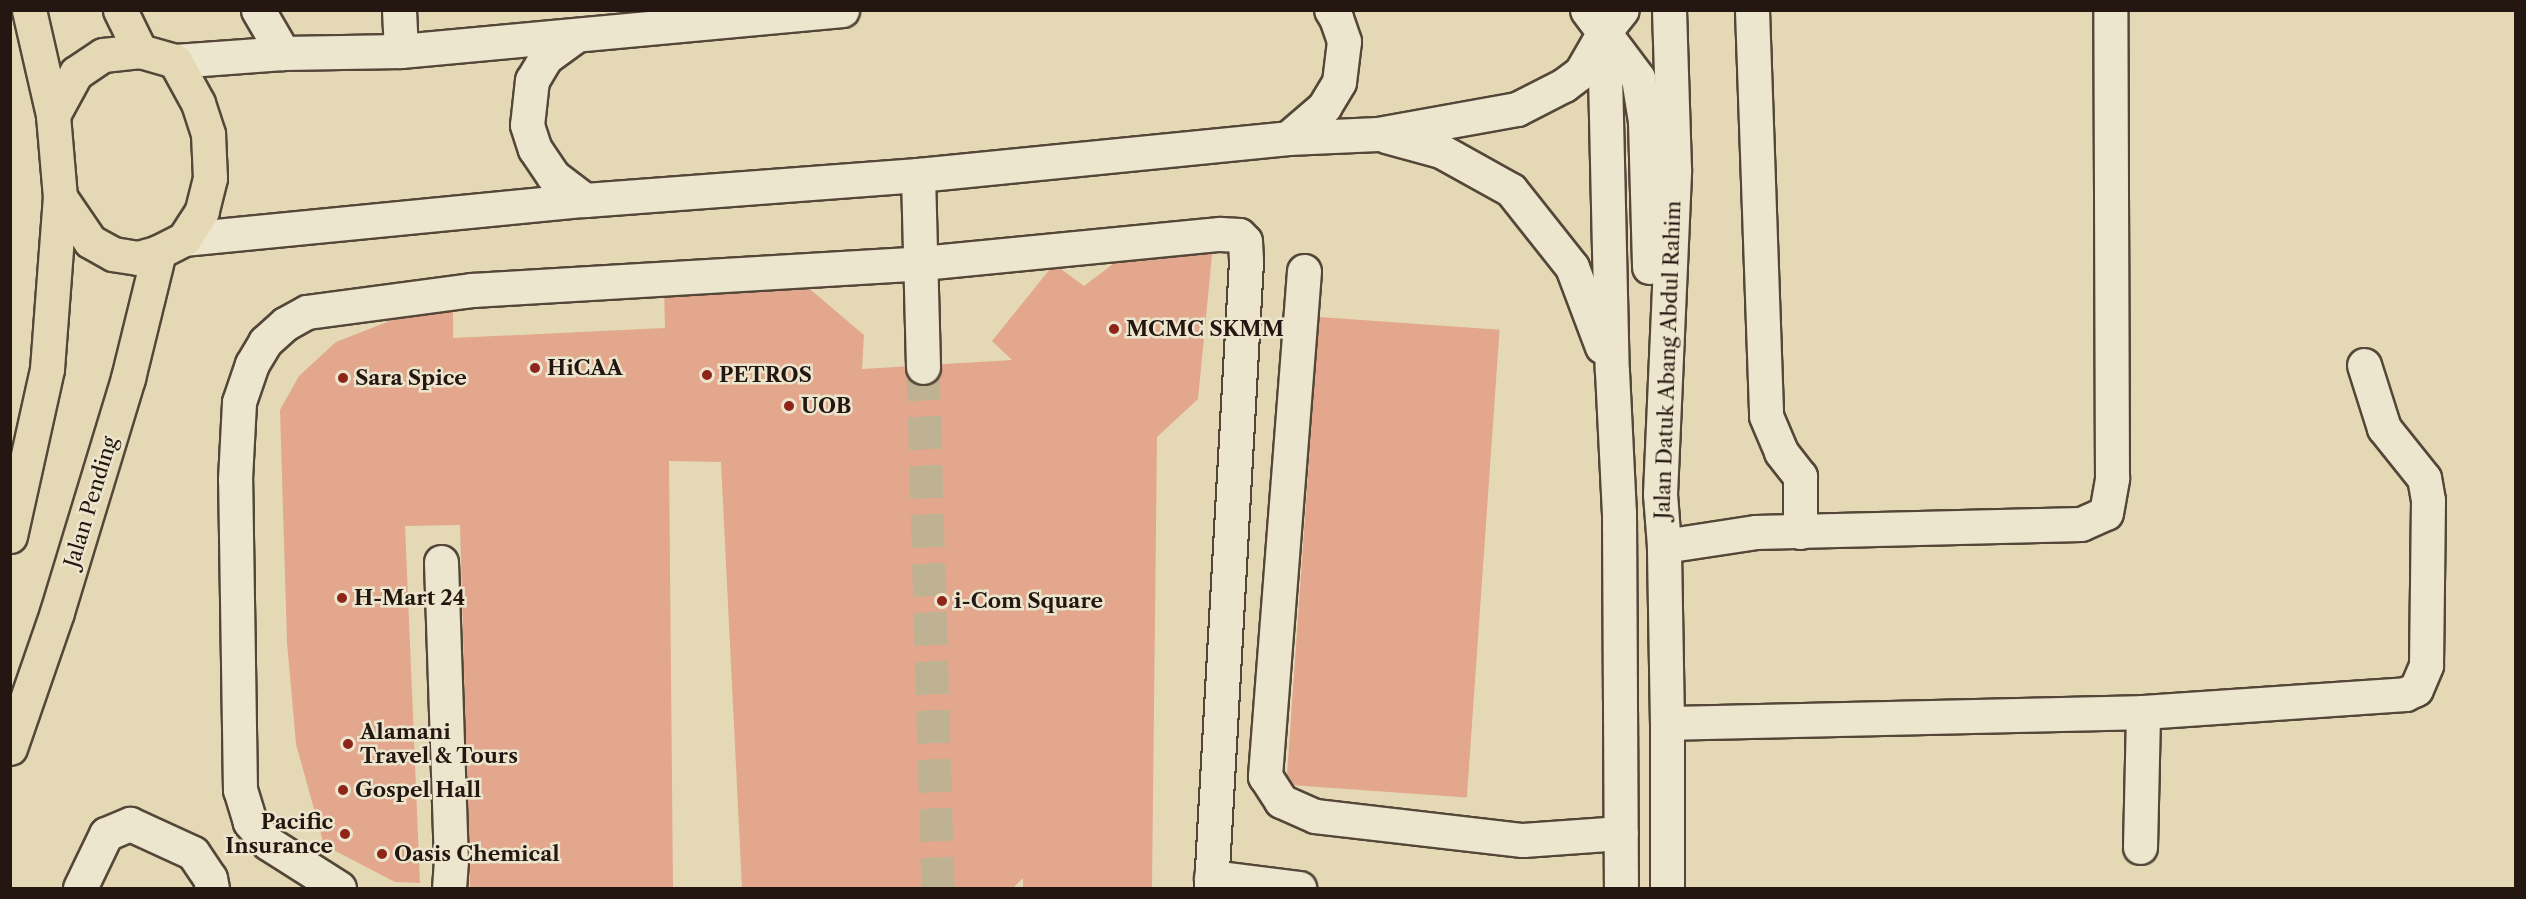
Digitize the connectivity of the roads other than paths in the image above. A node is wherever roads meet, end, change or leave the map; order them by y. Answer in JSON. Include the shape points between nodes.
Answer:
{"nodes":[{"id":1,"x":29,"y":10,"type":"edge"},
{"id":2,"x":120,"y":10,"type":"edge"},
{"id":3,"x":258,"y":10,"type":"edge"},
{"id":4,"x":399,"y":10,"type":"edge"},
{"id":5,"x":842,"y":10,"type":"edge"},
{"id":6,"x":1330,"y":10,"type":"edge"},
{"id":7,"x":1669,"y":10,"type":"edge"},
{"id":8,"x":1752,"y":10,"type":"edge"},
{"id":9,"x":2110,"y":10,"type":"edge"},
{"id":10,"x":1604,"y":16,"type":"edge"},
{"id":11,"x":574,"y":37,"type":"junction"},
{"id":12,"x":140,"y":51,"type":"junction"},
{"id":13,"x":401,"y":51,"type":"junction"},
{"id":14,"x":283,"y":53,"type":"junction"},
{"id":15,"x":175,"y":61,"type":"junction"},
{"id":16,"x":53,"y":114,"type":"junction"},
{"id":17,"x":1378,"y":134,"type":"junction"},
{"id":18,"x":1288,"y":138,"type":"junction"},
{"id":19,"x":918,"y":175,"type":"junction"},
{"id":20,"x":60,"y":197,"type":"junction"},
{"id":21,"x":585,"y":200,"type":"junction"},
{"id":22,"x":171,"y":245,"type":"junction"},
{"id":23,"x":922,"y":263,"type":"junction"},
{"id":24,"x":1304,"y":271,"type":"dead end"},
{"id":25,"x":2364,"y":365,"type":"dead end"},
{"id":26,"x":923,"y":367,"type":"tunnel mouth"},
{"id":27,"x":1612,"y":371,"type":"junction"},
{"id":28,"x":1660,"y":494,"type":"junction"},
{"id":29,"x":1800,"y":532,"type":"junction"},
{"id":30,"x":10,"y":536,"type":"edge"},
{"id":31,"x":1664,"y":546,"type":"junction"},
{"id":32,"x":441,"y":562,"type":"dead end"},
{"id":33,"x":2143,"y":712,"type":"junction"},
{"id":34,"x":1667,"y":723,"type":"junction"},
{"id":35,"x":10,"y":748,"type":"edge"},
{"id":36,"x":1621,"y":833,"type":"junction"},
{"id":37,"x":2140,"y":847,"type":"dead end"},
{"id":38,"x":1211,"y":883,"type":"edge"},
{"id":39,"x":80,"y":888,"type":"edge"},
{"id":40,"x":212,"y":888,"type":"edge"},
{"id":41,"x":339,"y":888,"type":"edge"},
{"id":42,"x":449,"y":888,"type":"edge"},
{"id":43,"x":1299,"y":888,"type":"edge"},
{"id":44,"x":1621,"y":888,"type":"edge"},
{"id":45,"x":1667,"y":888,"type":"edge"}],
"edges":[{"from":1,"to":16,"type":"main road"},
{"from":2,"to":12,"type":"main road"},
{"from":3,"to":14,"type":"street"},
{"from":4,"to":13,"type":"street"},
{"from":5,"to":11,"type":"street"},
{"from":6,"to":18,"type":"street","via":[[1344,41],[1340,82],[1324,107]]},
{"from":7,"to":28,"type":"street","name":"Jalan Datuk Abang Abdul Rahim","via":[[1674,169]]},
{"from":8,"to":29,"type":"street","via":[[1766,416],[1782,452],[1800,476]]},
{"from":9,"to":29,"type":"street","via":[[2112,478],[2106,513],[2081,524]]},
{"from":10,"to":17,"type":"street","via":[[1581,72],[1564,85],[1517,109]]},
{"from":10,"to":27,"type":"street","name":"Jalan Datuk Abang Abdul Rahim"},
{"from":10,"to":28,"type":"street","via":[[1638,78],[1645,121],[1651,380]]},
{"from":11,"to":13,"type":"street"},
{"from":11,"to":21,"type":"street","via":[[546,57],[532,80],[527,125],[553,176]]},
{"from":12,"to":15,"type":"main road"},
{"from":12,"to":16,"type":"main road","via":[[103,55],[76,73]]},
{"from":13,"to":14,"type":"street"},
{"from":14,"to":15,"type":"street"},
{"from":15,"to":22,"type":"main road","via":[[198,103],[208,134],[210,178],[202,211]]},
{"from":16,"to":20,"type":"main road"},
{"from":17,"to":18,"type":"street"},
{"from":17,"to":27,"type":"street","via":[[1441,151],[1511,190],[1572,267]]},
{"from":18,"to":19,"type":"street"},
{"from":19,"to":21,"type":"street"},
{"from":19,"to":23,"type":"street"},
{"from":20,"to":22,"type":"main road","via":[[90,241],[113,254],[138,258]]},
{"from":20,"to":30,"type":"main road","via":[[47,369]]},
{"from":21,"to":22,"type":"street"},
{"from":22,"to":35,"type":"main road","name":"Jalan Pending","via":[[57,612]]},
{"from":23,"to":26,"type":"street"},
{"from":23,"to":38,"type":"street","via":[[1220,234],[1239,236],[1245,241]]},
{"from":23,"to":41,"type":"street","via":[[472,290],[307,312],[285,324],[265,342],[238,402],[235,479],[240,790],[250,822],[268,843]]},
{"from":24,"to":36,"type":"street","via":[[1265,776],[1281,801],[1315,816],[1523,840]]},
{"from":25,"to":33,"type":"street","via":[[2384,428],[2424,478],[2428,500],[2426,665],[2416,689],[2391,696]]},
{"from":27,"to":36,"type":"street","name":"Jalan Datuk Abang Abdul Rahim","via":[[1619,513]]},
{"from":28,"to":31,"type":"street","name":"Jalan Datuk Abang Abdul Rahim"},
{"from":29,"to":31,"type":"street","via":[[1755,532]]},
{"from":31,"to":34,"type":"street","name":"Jalan Datuk Abang Abdul Rahim"},
{"from":32,"to":42,"type":"street"},
{"from":33,"to":34,"type":"street"},
{"from":33,"to":37,"type":"street"},
{"from":34,"to":45,"type":"street","name":"Jalan Datuk Abang Abdul Rahim"},
{"from":36,"to":44,"type":"street","name":"Jalan Datuk Abang Abdul Rahim"},
{"from":38,"to":43,"type":"street"},
{"from":39,"to":40,"type":"street","via":[[106,834],[130,824],[193,854],[210,878]]}]}
